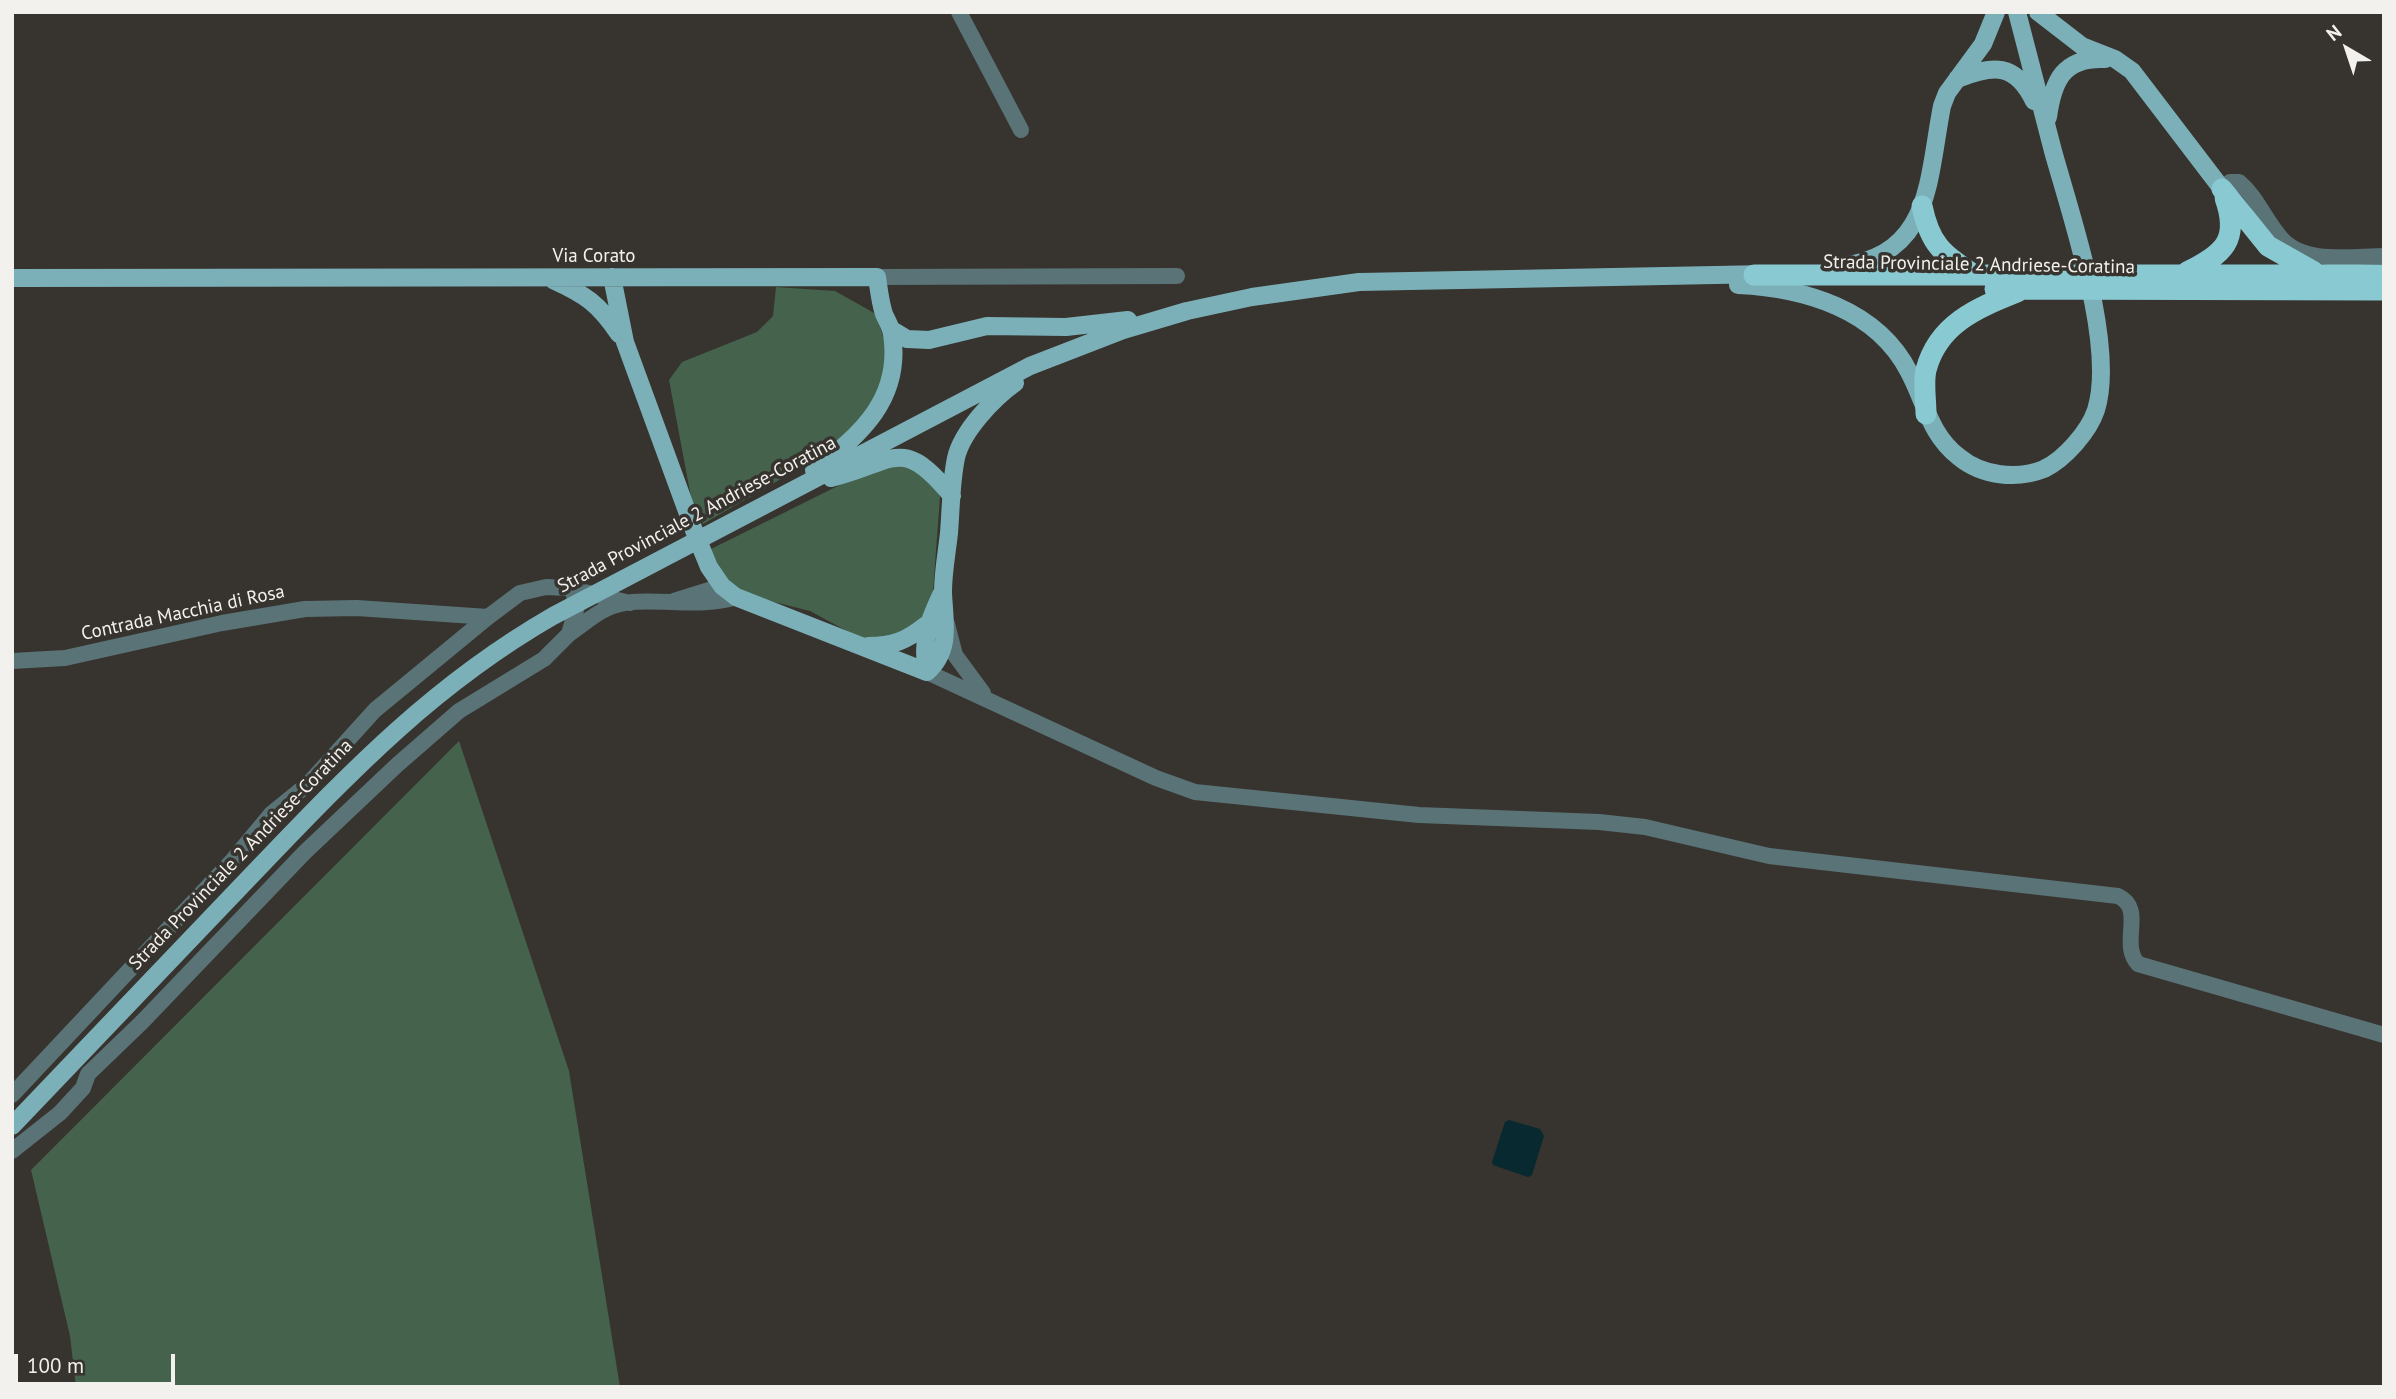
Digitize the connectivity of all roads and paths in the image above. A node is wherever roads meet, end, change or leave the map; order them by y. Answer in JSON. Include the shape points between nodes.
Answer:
{"nodes":[{"id":1,"x":959,"y":12,"type":"edge"},
{"id":2,"x":1996,"y":12,"type":"edge"},
{"id":3,"x":2017,"y":12,"type":"edge"},
{"id":4,"x":2038,"y":12,"type":"edge"},
{"id":5,"x":2115,"y":59,"type":"junction"},
{"id":6,"x":1957,"y":79,"type":"junction"},
{"id":7,"x":2047,"y":128,"type":"junction"},
{"id":8,"x":1021,"y":130,"type":"dead end"},
{"id":9,"x":2222,"y":189,"type":"junction"},
{"id":10,"x":1922,"y":206,"type":"junction"},
{"id":11,"x":2384,"y":256,"type":"edge"},
{"id":12,"x":2182,"y":274,"type":"junction"},
{"id":13,"x":1974,"y":275,"type":"junction"},
{"id":14,"x":2319,"y":275,"type":"junction"},
{"id":15,"x":2384,"y":275,"type":"edge"},
{"id":16,"x":1177,"y":276,"type":"dead end"},
{"id":17,"x":877,"y":277,"type":"junction"},
{"id":18,"x":12,"y":278,"type":"edge"},
{"id":19,"x":547,"y":278,"type":"junction"},
{"id":20,"x":612,"y":278,"type":"junction"},
{"id":21,"x":1754,"y":280,"type":"junction"},
{"id":22,"x":2024,"y":289,"type":"junction"},
{"id":23,"x":2384,"y":290,"type":"edge"},
{"id":24,"x":602,"y":308,"type":"junction"},
{"id":25,"x":1186,"y":312,"type":"junction"},
{"id":26,"x":892,"y":330,"type":"junction"},
{"id":27,"x":625,"y":342,"type":"junction"},
{"id":28,"x":1061,"y":354,"type":"junction"},
{"id":29,"x":1926,"y":414,"type":"junction"},
{"id":30,"x":800,"y":486,"type":"junction"},
{"id":31,"x":952,"y":496,"type":"junction"},
{"id":32,"x":769,"y":503,"type":"junction"},
{"id":33,"x":705,"y":557,"type":"junction"},
{"id":34,"x":568,"y":589,"type":"junction"},
{"id":35,"x":943,"y":591,"type":"junction"},
{"id":36,"x":729,"y":592,"type":"junction"},
{"id":37,"x":688,"y":595,"type":"junction"},
{"id":38,"x":631,"y":603,"type":"junction"},
{"id":39,"x":669,"y":603,"type":"junction"},
{"id":40,"x":488,"y":617,"type":"junction"},
{"id":41,"x":947,"y":622,"type":"junction"},
{"id":42,"x":926,"y":625,"type":"junction"},
{"id":43,"x":569,"y":634,"type":"junction"},
{"id":44,"x":857,"y":646,"type":"junction"},
{"id":45,"x":12,"y":661,"type":"edge"},
{"id":46,"x":927,"y":672,"type":"junction"},
{"id":47,"x":990,"y":699,"type":"junction"},
{"id":48,"x":2384,"y":1035,"type":"edge"},
{"id":49,"x":12,"y":1095,"type":"edge"},
{"id":50,"x":12,"y":1126,"type":"edge"},
{"id":51,"x":12,"y":1151,"type":"edge"}],
"edges":[{"from":1,"to":8,"type":"street"},
{"from":2,"to":6,"type":"main road","via":[[1983,44]]},
{"from":3,"to":7,"type":"main road"},
{"from":4,"to":5,"type":"main road","via":[[2082,46]]},
{"from":5,"to":7,"type":"main road","via":[[2076,62],[2060,74]]},
{"from":5,"to":9,"type":"main road","via":[[2132,71]]},
{"from":6,"to":7,"type":"main road","via":[[1988,68],[2010,72],[2026,84]]},
{"from":6,"to":10,"type":"main road","via":[[1942,106]]},
{"from":7,"to":29,"type":"main road","via":[[2093,310],[2101,373],[2095,411],[2078,441],[2045,468],[2015,476],[1987,472],[1960,459],[1941,440]]},
{"from":9,"to":11,"type":"street","via":[[2239,182],[2248,189],[2281,239],[2294,249],[2328,256]]},
{"from":9,"to":12,"type":"highway","via":[[2231,216],[2225,247],[2213,259]]},
{"from":9,"to":14,"type":"highway","via":[[2268,246]]},
{"from":10,"to":13,"type":"highway","via":[[1933,242]]},
{"from":10,"to":21,"type":"main road","via":[[1907,237],[1866,264]]},
{"from":12,"to":13,"type":"highway","name":"Strada Provinciale 2 Andriese-Coratina"},
{"from":12,"to":14,"type":"highway","name":"Strada Provinciale 2 Andriese-Coratina"},
{"from":13,"to":21,"type":"highway","name":"Strada Provinciale 2 Andriese-Coratina"},
{"from":14,"to":15,"type":"highway","name":"Strada Provinciale 2 Andriese-Coratina"},
{"from":16,"to":17,"type":"street","name":"Via Corato"},
{"from":17,"to":20,"type":"main road","name":"Via Corato"},
{"from":17,"to":26,"type":"main road","via":[[879,300]]},
{"from":18,"to":19,"type":"main road","name":"Via Corato"},
{"from":19,"to":20,"type":"main road","name":"Via Corato"},
{"from":19,"to":24,"type":"main road"},
{"from":20,"to":24,"type":"main road","via":[[601,295]]},
{"from":20,"to":27,"type":"main road"},
{"from":21,"to":22,"type":"highway","name":"Strada Provinciale 2 Andriese-Coratina"},
{"from":21,"to":25,"type":"main road","name":"Strada Provinciale 2 Andriese-Coratina","via":[[1574,277],[1359,282],[1252,297]]},
{"from":21,"to":29,"type":"main road","via":[[1837,304],[1865,320],[1909,371]]},
{"from":22,"to":23,"type":"highway","name":"Strada Provinciale 2 Andriese-Coratina"},
{"from":22,"to":29,"type":"highway","via":[[1957,320],[1936,345],[1925,372]]},
{"from":24,"to":27,"type":"main road"},
{"from":25,"to":26,"type":"main road","via":[[1066,327],[987,326],[929,340],[907,339]]},
{"from":25,"to":28,"type":"main road","name":"Strada Provinciale 2 Andriese-Coratina"},
{"from":26,"to":32,"type":"main road","via":[[893,379],[878,409],[829,458]]},
{"from":27,"to":33,"type":"main road"},
{"from":28,"to":30,"type":"main road","name":"Strada Provinciale 2 Andriese-Coratina","via":[[970,396]]},
{"from":28,"to":31,"type":"main road","via":[[997,395],[977,421],[956,455]]},
{"from":30,"to":31,"type":"main road","via":[[905,457],[926,466]]},
{"from":30,"to":32,"type":"main road","name":"Strada Provinciale 2 Andriese-Coratina"},
{"from":31,"to":35,"type":"main road"},
{"from":32,"to":50,"type":"main road","name":"Strada Provinciale 2 Andriese-Coratina","via":[[553,616],[434,696],[384,740]]},
{"from":33,"to":36,"type":"main road"},
{"from":33,"to":37,"type":"street"},
{"from":34,"to":38,"type":"street"},
{"from":34,"to":40,"type":"street","via":[[546,587],[520,593]]},
{"from":34,"to":43,"type":"street","via":[[578,603]]},
{"from":35,"to":41,"type":"main road"},
{"from":35,"to":42,"type":"main road"},
{"from":36,"to":37,"type":"street"},
{"from":36,"to":39,"type":"street","via":[[718,603]]},
{"from":36,"to":44,"type":"main road"},
{"from":37,"to":39,"type":"street"},
{"from":38,"to":39,"type":"street"},
{"from":38,"to":43,"type":"street","via":[[607,608]]},
{"from":40,"to":45,"type":"street","name":"Contrada Macchia di Rosa","via":[[305,609],[65,659]]},
{"from":40,"to":49,"type":"street","via":[[375,710],[308,784],[271,814]]},
{"from":41,"to":46,"type":"main road","via":[[943,650]]},
{"from":41,"to":47,"type":"street","via":[[955,655],[972,682]]},
{"from":42,"to":44,"type":"main road","via":[[890,646]]},
{"from":42,"to":46,"type":"main road","via":[[923,649]]},
{"from":43,"to":51,"type":"street","via":[[544,659],[459,711],[397,765],[305,852],[88,1074],[83,1088],[60,1113]]},
{"from":44,"to":46,"type":"main road"},
{"from":46,"to":47,"type":"street"},
{"from":47,"to":48,"type":"street","via":[[1195,792],[1419,816],[1645,827],[1769,856],[2118,896],[2133,910],[2131,952],[2138,964]]}]}
